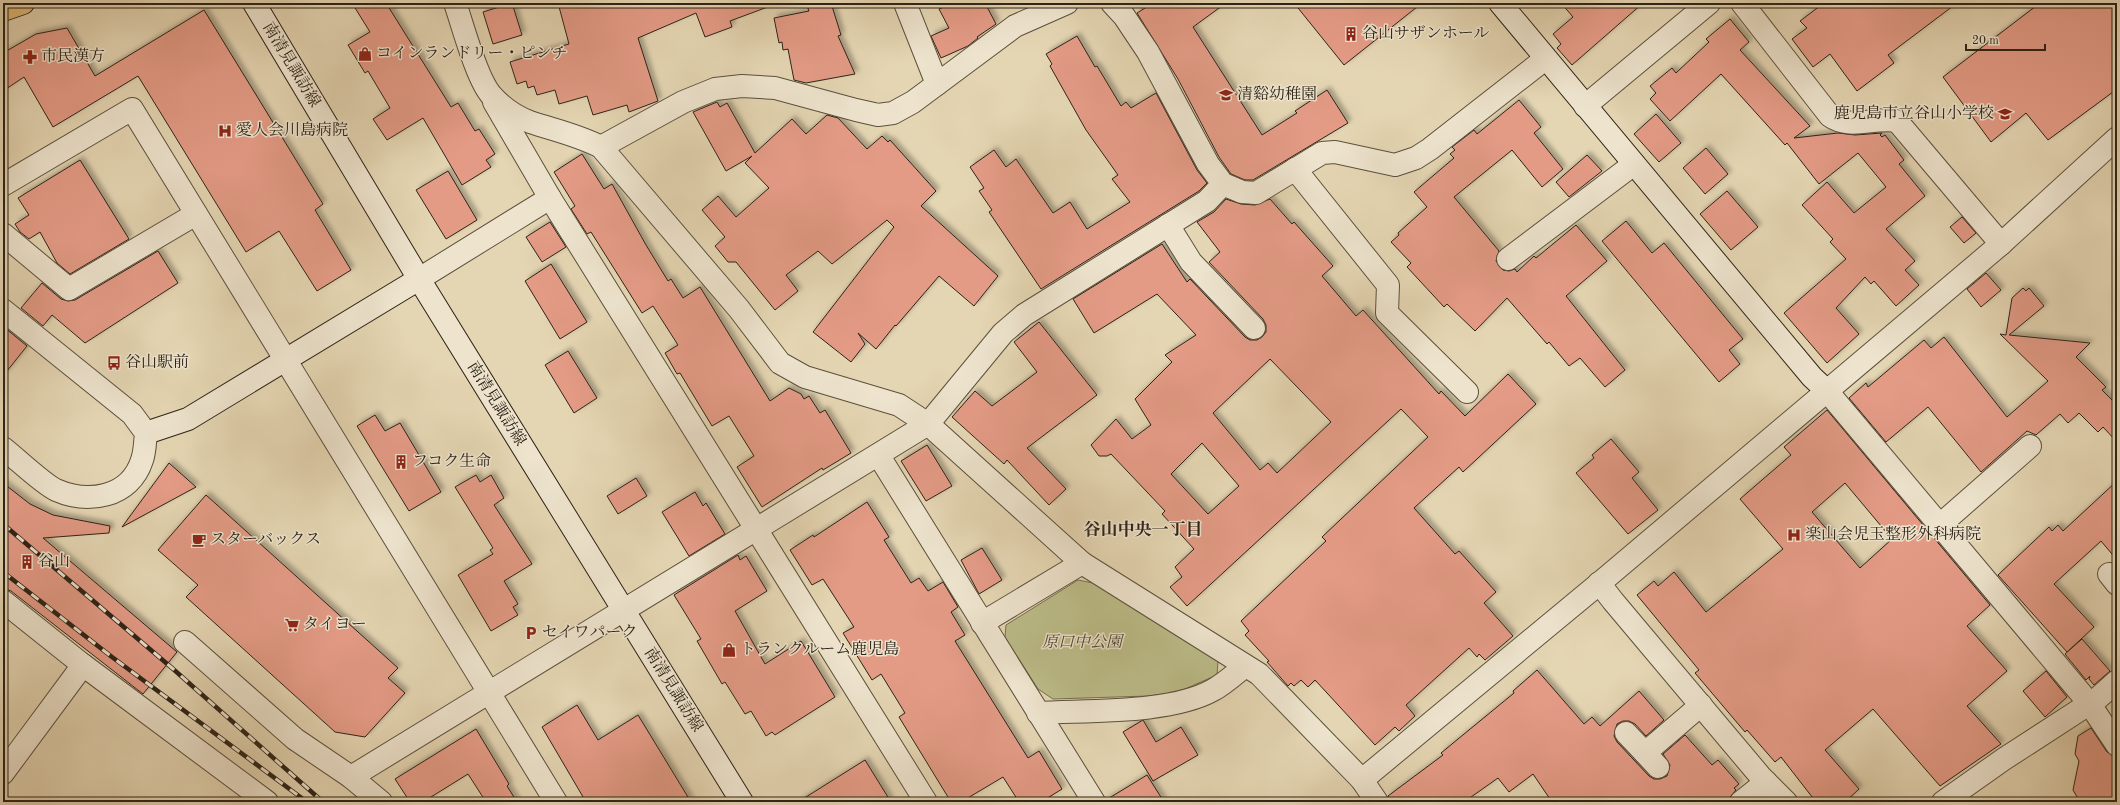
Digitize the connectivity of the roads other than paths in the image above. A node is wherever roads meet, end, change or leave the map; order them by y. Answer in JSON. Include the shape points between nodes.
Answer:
{"nodes":[{"id":1,"x":23,"y":3,"type":"edge"},
{"id":2,"x":254,"y":3,"type":"edge"},
{"id":3,"x":455,"y":3,"type":"edge"},
{"id":4,"x":905,"y":3,"type":"edge"},
{"id":5,"x":1067,"y":3,"type":"edge"},
{"id":6,"x":1112,"y":3,"type":"edge"},
{"id":7,"x":1500,"y":3,"type":"edge"},
{"id":8,"x":1709,"y":3,"type":"edge"},
{"id":9,"x":1742,"y":3,"type":"edge"},
{"id":10,"x":3,"y":10,"type":"edge"},
{"id":11,"x":1546,"y":59,"type":"junction"},
{"id":12,"x":937,"y":84,"type":"junction"},
{"id":13,"x":491,"y":96,"type":"junction"},
{"id":14,"x":1585,"y":106,"type":"junction"},
{"id":15,"x":2117,"y":138,"type":"edge"},
{"id":16,"x":601,"y":147,"type":"junction"},
{"id":17,"x":1634,"y":164,"type":"junction"},
{"id":18,"x":1295,"y":169,"type":"junction"},
{"id":19,"x":1223,"y":184,"type":"junction"},
{"id":20,"x":3,"y":185,"type":"edge"},
{"id":21,"x":550,"y":198,"type":"junction"},
{"id":22,"x":196,"y":214,"type":"junction"},
{"id":23,"x":1168,"y":225,"type":"junction"},
{"id":24,"x":3,"y":234,"type":"edge"},
{"id":25,"x":2001,"y":244,"type":"junction"},
{"id":26,"x":1508,"y":259,"type":"dead end"},
{"id":27,"x":419,"y":279,"type":"junction"},
{"id":28,"x":3,"y":311,"type":"edge"},
{"id":29,"x":1254,"y":328,"type":"dead end"},
{"id":30,"x":285,"y":360,"type":"junction"},
{"id":31,"x":1827,"y":391,"type":"junction"},
{"id":32,"x":1467,"y":392,"type":"dead end"},
{"id":33,"x":928,"y":424,"type":"junction"},
{"id":34,"x":146,"y":433,"type":"junction"},
{"id":35,"x":2030,"y":446,"type":"dead end"},
{"id":36,"x":3,"y":448,"type":"edge"},
{"id":37,"x":879,"y":456,"type":"junction"},
{"id":38,"x":1940,"y":525,"type":"junction"},
{"id":39,"x":757,"y":530,"type":"junction"},
{"id":40,"x":1082,"y":563,"type":"junction"},
{"id":41,"x":1599,"y":583,"type":"junction"},
{"id":42,"x":3,"y":601,"type":"edge"},
{"id":43,"x":624,"y":610,"type":"junction"},
{"id":44,"x":982,"y":623,"type":"junction"},
{"id":45,"x":185,"y":642,"type":"dead end"},
{"id":46,"x":83,"y":664,"type":"junction"},
{"id":47,"x":1245,"y":666,"type":"junction"},
{"id":48,"x":2117,"y":681,"type":"edge"},
{"id":49,"x":489,"y":692,"type":"junction"},
{"id":50,"x":2089,"y":703,"type":"junction"},
{"id":51,"x":1701,"y":705,"type":"junction"},
{"id":52,"x":1038,"y":713,"type":"junction"},
{"id":53,"x":1626,"y":733,"type":"dead end"},
{"id":54,"x":2117,"y":745,"type":"edge"},
{"id":55,"x":3,"y":773,"type":"edge"},
{"id":56,"x":350,"y":777,"type":"junction"},
{"id":57,"x":1362,"y":780,"type":"junction"},
{"id":58,"x":1766,"y":782,"type":"junction"},
{"id":59,"x":267,"y":802,"type":"edge"},
{"id":60,"x":381,"y":802,"type":"edge"},
{"id":61,"x":556,"y":802,"type":"edge"},
{"id":62,"x":742,"y":802,"type":"edge"},
{"id":63,"x":926,"y":802,"type":"edge"},
{"id":64,"x":1094,"y":802,"type":"edge"},
{"id":65,"x":1377,"y":802,"type":"edge"},
{"id":66,"x":1741,"y":802,"type":"edge"},
{"id":67,"x":1786,"y":802,"type":"edge"},
{"id":68,"x":1943,"y":802,"type":"edge"}],
"edges":[{"from":1,"to":10,"type":"highway"},
{"from":2,"to":27,"type":"street","name":"南清見諏訪線"},
{"from":3,"to":13,"type":"street","via":[[476,65]]},
{"from":4,"to":12,"type":"street"},
{"from":5,"to":12,"type":"street","via":[[1015,26]]},
{"from":6,"to":19,"type":"street","via":[[1148,52],[1208,164]]},
{"from":7,"to":11,"type":"street"},
{"from":8,"to":14,"type":"street"},
{"from":9,"to":25,"type":"street","via":[[1830,116],[1847,123],[1896,121]]},
{"from":11,"to":14,"type":"street"},
{"from":11,"to":18,"type":"street","via":[[1430,150],[1416,158],[1395,165],[1335,152],[1322,152]]},
{"from":12,"to":16,"type":"street","via":[[893,114],[878,115],[774,88],[742,86],[714,89],[683,102]]},
{"from":13,"to":16,"type":"street","via":[[510,112],[528,121],[586,139]]},
{"from":13,"to":21,"type":"street"},
{"from":14,"to":17,"type":"street"},
{"from":15,"to":25,"type":"street"},
{"from":16,"to":33,"type":"street","via":[[740,309],[780,363],[805,377],[899,406]]},
{"from":17,"to":26,"type":"street"},
{"from":17,"to":31,"type":"street"},
{"from":18,"to":19,"type":"street","via":[[1256,193],[1242,192]]},
{"from":18,"to":32,"type":"street","via":[[1388,285],[1387,313]]},
{"from":19,"to":23,"type":"street","via":[[1207,201]]},
{"from":20,"to":22,"type":"street","via":[[132,109]]},
{"from":21,"to":27,"type":"street"},
{"from":21,"to":39,"type":"street"},
{"from":22,"to":24,"type":"street","via":[[69,288]]},
{"from":22,"to":30,"type":"street"},
{"from":23,"to":29,"type":"street","via":[[1191,262]]},
{"from":23,"to":33,"type":"street","via":[[1024,315],[1003,333]]},
{"from":25,"to":31,"type":"street"},
{"from":27,"to":30,"type":"street"},
{"from":27,"to":43,"type":"street","name":"南清見諏訪線"},
{"from":28,"to":34,"type":"street","via":[[132,414]]},
{"from":30,"to":34,"type":"street","via":[[188,419]]},
{"from":30,"to":49,"type":"street"},
{"from":31,"to":38,"type":"street"},
{"from":31,"to":41,"type":"street"},
{"from":33,"to":37,"type":"street"},
{"from":33,"to":40,"type":"street"},
{"from":34,"to":36,"type":"street","via":[[142,460],[135,474],[122,487],[104,497],[82,498],[55,490]]},
{"from":35,"to":38,"type":"street"},
{"from":37,"to":39,"type":"street"},
{"from":37,"to":44,"type":"street"},
{"from":38,"to":50,"type":"street"},
{"from":39,"to":43,"type":"street"},
{"from":39,"to":63,"type":"street"},
{"from":40,"to":44,"type":"street"},
{"from":40,"to":47,"type":"street"},
{"from":41,"to":51,"type":"street"},
{"from":41,"to":57,"type":"street"},
{"from":42,"to":46,"type":"street"},
{"from":43,"to":49,"type":"street"},
{"from":43,"to":62,"type":"street","name":"南清見諏訪線"},
{"from":44,"to":52,"type":"street"},
{"from":45,"to":56,"type":"street","via":[[295,738]]},
{"from":46,"to":55,"type":"street"},
{"from":46,"to":59,"type":"street"},
{"from":47,"to":52,"type":"street","via":[[1213,690],[1184,702],[1152,707]]},
{"from":47,"to":57,"type":"street","via":[[1260,674]]},
{"from":48,"to":50,"type":"street"},
{"from":49,"to":56,"type":"street"},
{"from":49,"to":61,"type":"street"},
{"from":50,"to":54,"type":"street"},
{"from":50,"to":68,"type":"street"},
{"from":51,"to":53,"type":"street","via":[[1651,760]]},
{"from":51,"to":58,"type":"street"},
{"from":52,"to":64,"type":"street"},
{"from":56,"to":60,"type":"street"},
{"from":57,"to":65,"type":"street"},
{"from":58,"to":66,"type":"street"},
{"from":58,"to":67,"type":"street"}]}
